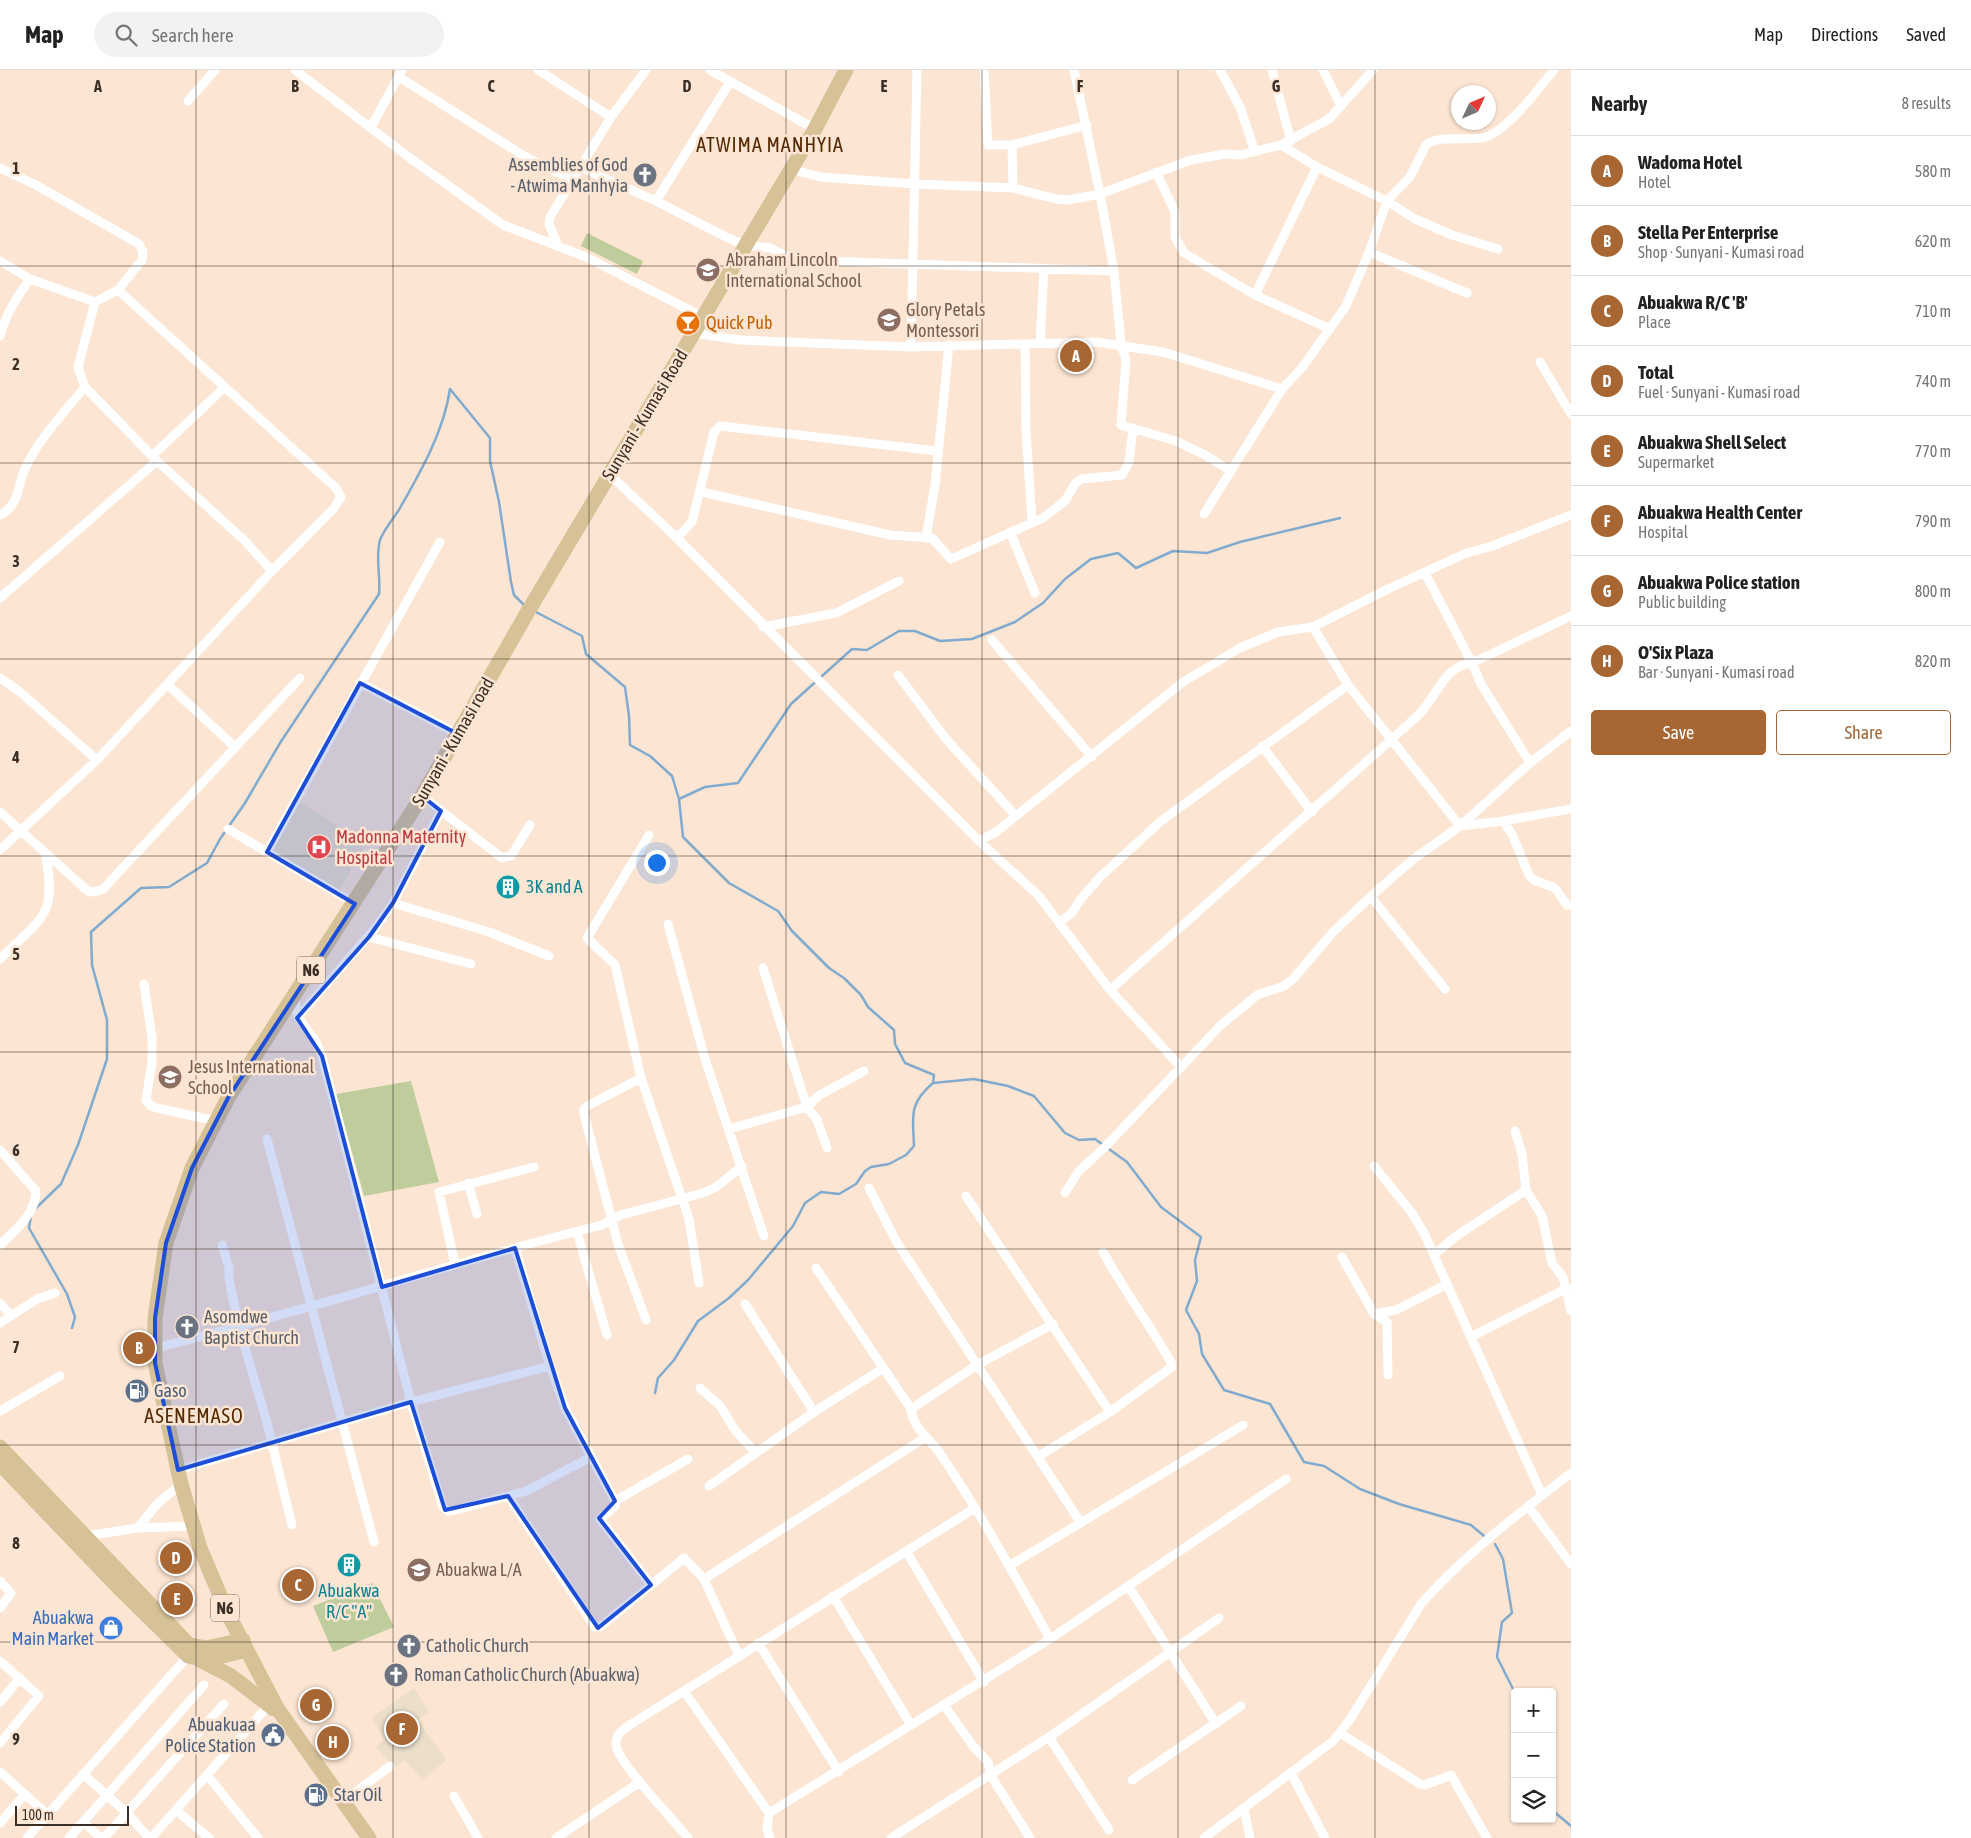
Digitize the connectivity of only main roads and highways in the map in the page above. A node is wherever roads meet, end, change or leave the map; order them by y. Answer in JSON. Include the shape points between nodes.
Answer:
{"nodes":[{"id":1,"x":846,"y":70,"type":"edge"},
{"id":2,"x":530,"y":608,"type":"joint"},
{"id":3,"x":0,"y":1447,"type":"edge"},
{"id":4,"x":0,"y":1464,"type":"edge"},
{"id":5,"x":231,"y":1619,"type":"junction"},
{"id":6,"x":245,"y":1645,"type":"junction"},
{"id":7,"x":217,"y":1646,"type":"junction"},
{"id":8,"x":194,"y":1658,"type":"junction"},
{"id":9,"x":275,"y":1709,"type":"junction"},
{"id":10,"x":368,"y":1838,"type":"edge"}],
"edges":[{"from":1,"to":2,"type":"main road","name":"Sunyani - Kumasi Road","number":"N6","via":[[816,129]]},
{"from":2,"to":5,"type":"main road","name":"Sunyani - Kumasi road","number":"N6","via":[[422,796],[216,1121],[184,1187],[166,1243],[155,1318],[156,1378],[194,1526]]},
{"from":3,"to":7,"type":"main road","via":[[190,1645],[201,1648]]},
{"from":4,"to":8,"type":"main road","via":[[120,1589]]},
{"from":5,"to":6,"type":"main road","name":"Sunyani - Kumasi road","number":"N6"},
{"from":5,"to":7,"type":"main road"},
{"from":6,"to":7,"type":"main road"},
{"from":6,"to":8,"type":"main road"},
{"from":6,"to":9,"type":"main road","name":"Sunyani - Kumasi road","number":"N6"},
{"from":8,"to":9,"type":"main road","via":[[231,1676]]},
{"from":9,"to":10,"type":"main road","name":"Sunyani - Kumasi road","number":"N6","via":[[344,1800]]}]}
